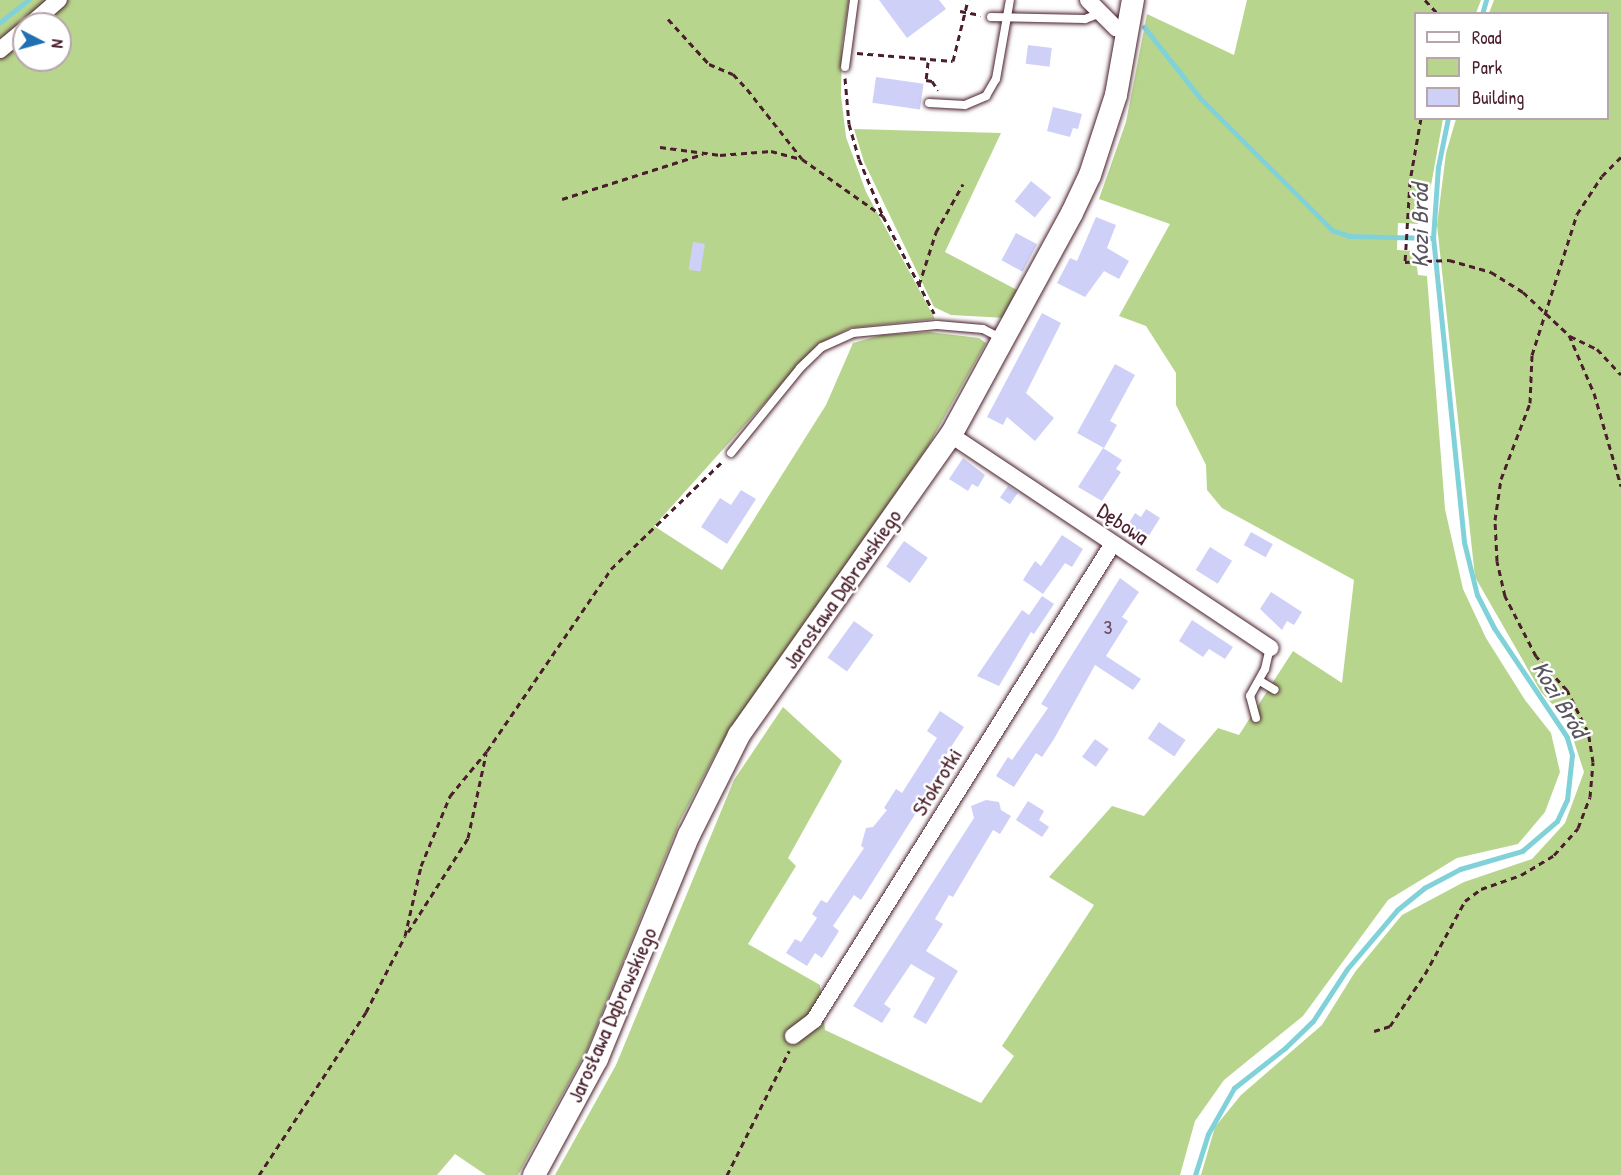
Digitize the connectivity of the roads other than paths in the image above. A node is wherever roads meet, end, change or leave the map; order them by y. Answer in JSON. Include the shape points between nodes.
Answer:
{"nodes":[{"id":1,"x":59,"y":0,"type":"edge"},
{"id":2,"x":854,"y":0,"type":"edge"},
{"id":3,"x":1011,"y":0,"type":"edge"},
{"id":4,"x":1088,"y":0,"type":"edge"},
{"id":5,"x":1133,"y":0,"type":"edge"},
{"id":6,"x":45,"y":12,"type":"edge"},
{"id":7,"x":1101,"y":13,"type":"junction"},
{"id":8,"x":991,"y":17,"type":"dead end"},
{"id":9,"x":1007,"y":20,"type":"junction"},
{"id":10,"x":1127,"y":33,"type":"junction"},
{"id":11,"x":12,"y":40,"type":"edge"},
{"id":12,"x":0,"y":50,"type":"edge"},
{"id":13,"x":845,"y":67,"type":"road end"},
{"id":14,"x":929,"y":103,"type":"dead end"},
{"id":15,"x":1004,"y":340,"type":"junction"},
{"id":16,"x":951,"y":435,"type":"junction"},
{"id":17,"x":731,"y":453,"type":"road end"},
{"id":18,"x":1112,"y":545,"type":"junction"},
{"id":19,"x":1270,"y":648,"type":"joint"},
{"id":20,"x":1260,"y":681,"type":"junction"},
{"id":21,"x":1275,"y":690,"type":"dead end"},
{"id":22,"x":1256,"y":718,"type":"dead end"},
{"id":23,"x":793,"y":1036,"type":"road end"},
{"id":24,"x":534,"y":1175,"type":"edge"}],
"edges":[{"from":1,"to":6,"type":"street"},
{"from":2,"to":13,"type":"lane"},
{"from":3,"to":9,"type":"lane"},
{"from":4,"to":7,"type":"street"},
{"from":5,"to":10,"type":"street","name":"Jarosława Dąbrowskiego"},
{"from":7,"to":9,"type":"lane","via":[[1085,19]]},
{"from":7,"to":10,"type":"street"},
{"from":8,"to":9,"type":"lane"},
{"from":9,"to":14,"type":"lane","via":[[996,79],[986,96],[965,105]]},
{"from":10,"to":15,"type":"street","name":"Jarosława Dąbrowskiego","via":[[1116,95],[1090,175]]},
{"from":11,"to":12,"type":"street"},
{"from":15,"to":16,"type":"street","name":"Jarosława Dąbrowskiego"},
{"from":15,"to":17,"type":"lane","via":[[982,329],[937,326],[853,333],[822,347],[800,368]]},
{"from":16,"to":18,"type":"street","name":"Dębowa"},
{"from":16,"to":24,"type":"street","name":"Jarosława Dąbrowskiego","via":[[739,735],[689,835],[597,1059]]},
{"from":18,"to":19,"type":"street","name":"Dębowa"},
{"from":18,"to":23,"type":"street","name":"Stokrotki","via":[[814,1020]]},
{"from":19,"to":20,"type":"lane"},
{"from":20,"to":21,"type":"lane"},
{"from":20,"to":22,"type":"lane","via":[[1250,696]]}]}
